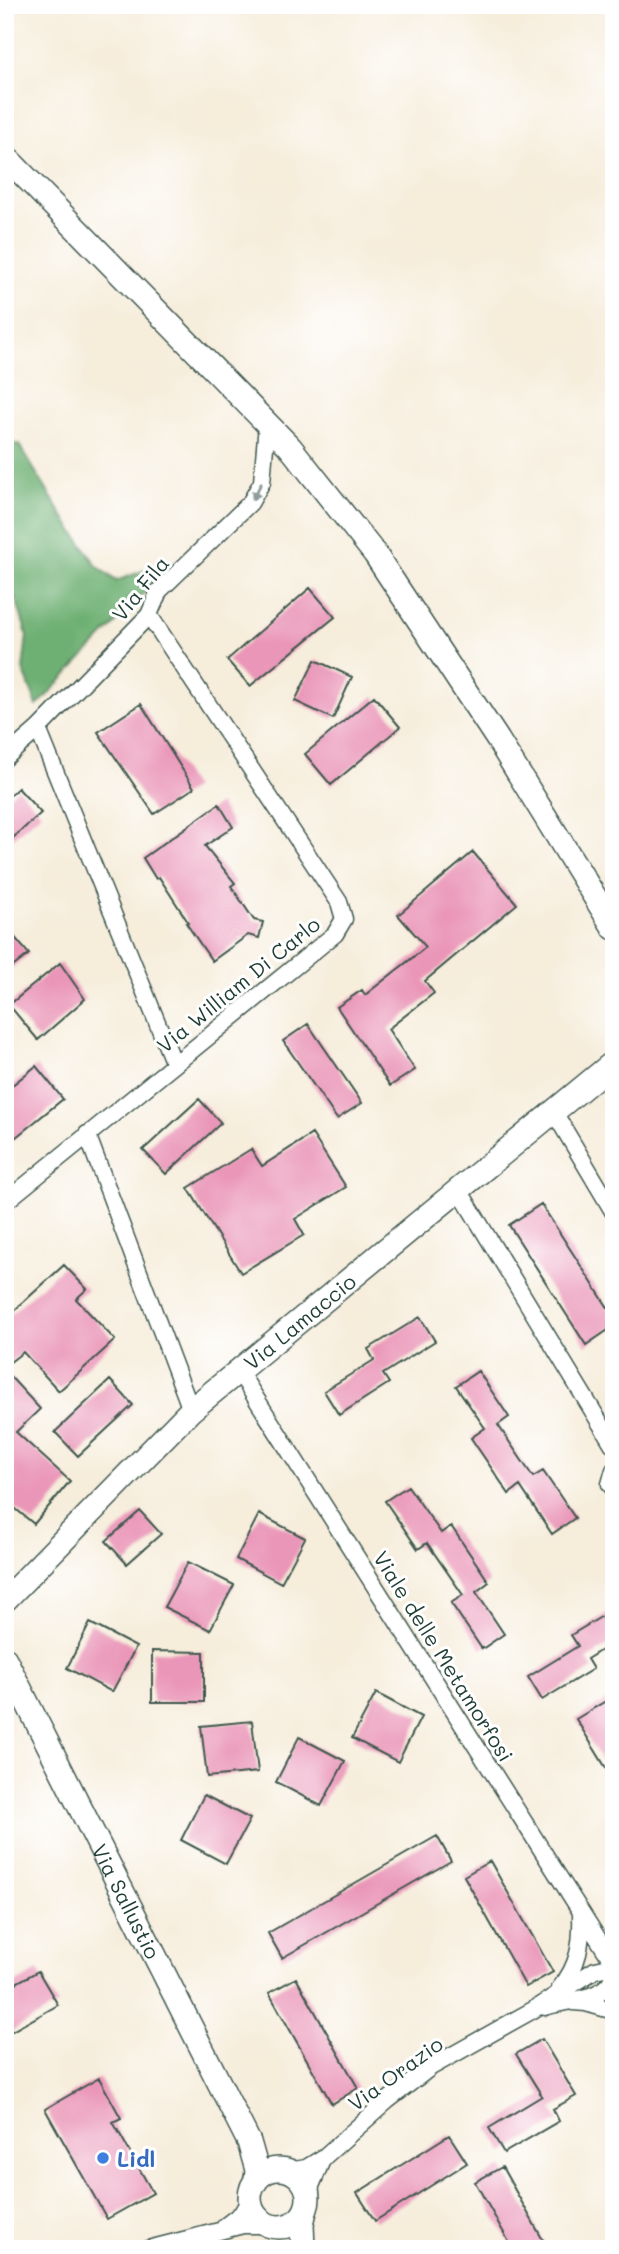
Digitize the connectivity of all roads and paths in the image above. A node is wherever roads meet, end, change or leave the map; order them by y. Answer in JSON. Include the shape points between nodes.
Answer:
{"nodes":[{"id":1,"x":5,"y":156,"type":"edge"},
{"id":2,"x":267,"y":424,"type":"junction"},
{"id":3,"x":149,"y":615,"type":"junction"},
{"id":4,"x":38,"y":729,"type":"junction"},
{"id":5,"x":5,"y":758,"type":"edge"},
{"id":6,"x":614,"y":928,"type":"edge"},
{"id":7,"x":614,"y":1062,"type":"edge"},
{"id":8,"x":174,"y":1064,"type":"junction"},
{"id":9,"x":554,"y":1112,"type":"junction"},
{"id":10,"x":87,"y":1134,"type":"junction"},
{"id":11,"x":459,"y":1190,"type":"junction"},
{"id":12,"x":5,"y":1202,"type":"edge"},
{"id":13,"x":614,"y":1213,"type":"edge"},
{"id":14,"x":238,"y":1370,"type":"junction"},
{"id":15,"x":191,"y":1410,"type":"junction"},
{"id":16,"x":614,"y":1446,"type":"edge"},
{"id":17,"x":614,"y":1470,"type":"edge"},
{"id":18,"x":614,"y":1489,"type":"edge"},
{"id":19,"x":5,"y":1600,"type":"edge"},
{"id":20,"x":5,"y":1659,"type":"edge"},
{"id":21,"x":581,"y":1912,"type":"junction"},
{"id":22,"x":614,"y":1965,"type":"edge"},
{"id":23,"x":614,"y":1973,"type":"edge"},
{"id":24,"x":560,"y":1999,"type":"junction"},
{"id":25,"x":614,"y":2011,"type":"edge"},
{"id":26,"x":249,"y":2142,"type":"junction"},
{"id":27,"x":324,"y":2157,"type":"junction"},
{"id":28,"x":285,"y":2170,"type":"junction"},
{"id":29,"x":253,"y":2190,"type":"junction"},
{"id":30,"x":307,"y":2202,"type":"junction"},
{"id":31,"x":271,"y":2226,"type":"junction"},
{"id":32,"x":220,"y":2230,"type":"junction"},
{"id":33,"x":148,"y":2249,"type":"edge"},
{"id":34,"x":302,"y":2249,"type":"edge"}],
"edges":[{"from":1,"to":2,"type":"street"},
{"from":2,"to":3,"type":"street","name":"Via Fila","one_way":true,"via":[[262,482],[250,503],[159,591]]},
{"from":2,"to":6,"type":"street","via":[[375,554]]},
{"from":3,"to":4,"type":"street","name":"Via Fila"},
{"from":3,"to":8,"type":"street","name":"Via William Di Carlo","via":[[339,902],[344,919],[335,934]]},
{"from":4,"to":5,"type":"street","name":"Via Fila"},
{"from":4,"to":8,"type":"street"},
{"from":7,"to":9,"type":"street","name":"Via Lamaccio"},
{"from":8,"to":10,"type":"street","name":"Via William Di Carlo"},
{"from":9,"to":11,"type":"street","name":"Via Lamaccio"},
{"from":9,"to":13,"type":"street"},
{"from":10,"to":12,"type":"street","name":"Via William Di Carlo"},
{"from":10,"to":15,"type":"street"},
{"from":11,"to":14,"type":"street","name":"Via Lamaccio"},
{"from":11,"to":16,"type":"street"},
{"from":14,"to":15,"type":"street","name":"Via Lamaccio"},
{"from":14,"to":21,"type":"street","name":"Viale delle Metamorfosi"},
{"from":15,"to":19,"type":"street","name":"Via Lamaccio"},
{"from":17,"to":18,"type":"street","via":[[610,1484]]},
{"from":20,"to":26,"type":"street","name":"Via Sallustio"},
{"from":21,"to":22,"type":"street","name":"Viale delle Metamorfosi"},
{"from":21,"to":24,"type":"street","name":"Via Orazio","via":[[578,1959]]},
{"from":22,"to":24,"type":"street","name":"Via Orazio","via":[[596,1970]]},
{"from":23,"to":24,"type":"street","name":"Via Orazio","via":[[596,1992]]},
{"from":24,"to":25,"type":"street"},
{"from":24,"to":27,"type":"street","name":"Via Orazio","via":[[431,2067]]},
{"from":26,"to":28,"type":"street","name":"Via Sallustio","via":[[261,2157]]},
{"from":26,"to":29,"type":"street","name":"Via Sallustio","via":[[257,2170]]},
{"from":27,"to":28,"type":"street","name":"Via Orazio","via":[[306,2168]]},
{"from":27,"to":30,"type":"street","name":"Via Orazio"},
{"from":28,"to":29,"type":"street","via":[[262,2174]]},
{"from":28,"to":30,"type":"street","via":[[304,2184]]},
{"from":29,"to":31,"type":"street","via":[[255,2214]]},
{"from":29,"to":32,"type":"street","via":[[236,2219]]},
{"from":30,"to":31,"type":"street","via":[[293,2224]]},
{"from":30,"to":34,"type":"street"},
{"from":31,"to":32,"type":"street"},
{"from":31,"to":34,"type":"street","via":[[285,2232]]},
{"from":32,"to":33,"type":"street"}]}
